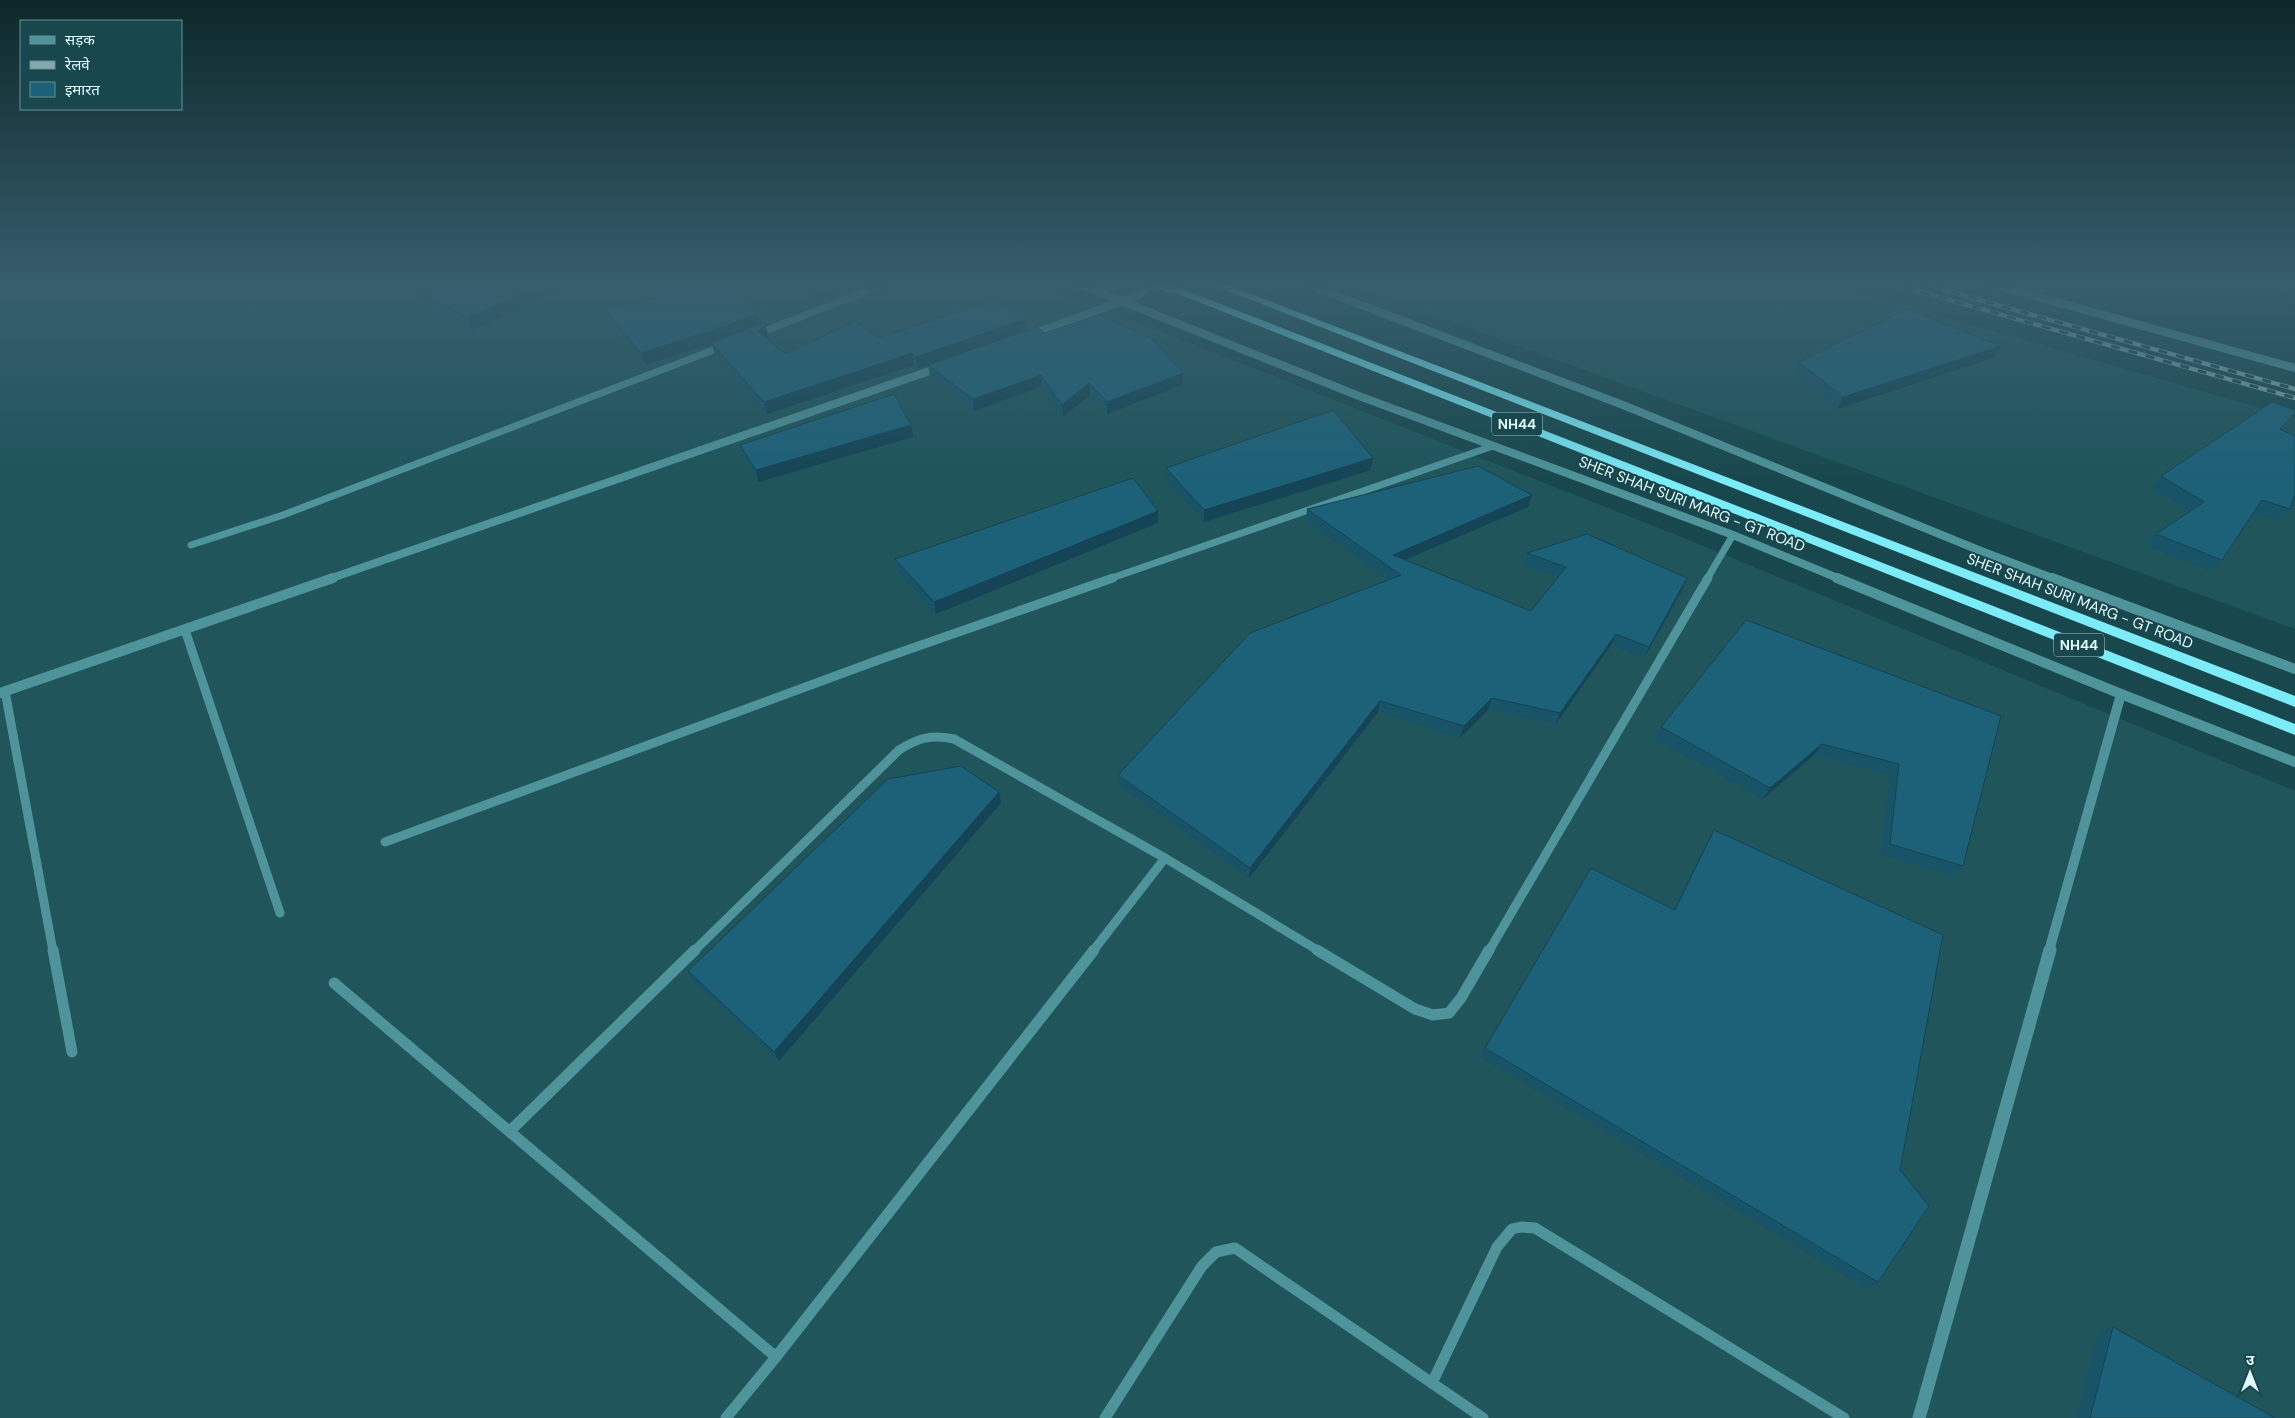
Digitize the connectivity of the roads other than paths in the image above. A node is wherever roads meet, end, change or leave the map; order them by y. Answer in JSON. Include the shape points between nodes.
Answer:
{"nodes":[{"id":1,"x":720,"y":348,"type":"edge"},
{"id":2,"x":1238,"y":348,"type":"edge"},
{"id":3,"x":1325,"y":348,"type":"edge"},
{"id":4,"x":1381,"y":348,"type":"edge"},
{"id":5,"x":1474,"y":348,"type":"edge"},
{"id":6,"x":2224,"y":348,"type":"edge"},
{"id":7,"x":948,"y":364,"type":"edge"},
{"id":8,"x":2295,"y":368,"type":"edge"},
{"id":9,"x":1493,"y":446,"type":"junction"},
{"id":10,"x":1733,"y":535,"type":"junction"},
{"id":11,"x":192,"y":545,"type":"dead end"},
{"id":12,"x":185,"y":630,"type":"junction"},
{"id":13,"x":2295,"y":669,"type":"edge"},
{"id":14,"x":3,"y":692,"type":"edge"},
{"id":15,"x":2121,"y":694,"type":"junction"},
{"id":16,"x":2295,"y":702,"type":"edge"},
{"id":17,"x":2295,"y":730,"type":"edge"},
{"id":18,"x":2295,"y":762,"type":"edge"},
{"id":19,"x":385,"y":842,"type":"dead end"},
{"id":20,"x":1165,"y":858,"type":"junction"},
{"id":21,"x":280,"y":913,"type":"dead end"},
{"id":22,"x":334,"y":982,"type":"dead end"},
{"id":23,"x":72,"y":1052,"type":"dead end"},
{"id":24,"x":510,"y":1131,"type":"junction"},
{"id":25,"x":776,"y":1357,"type":"junction"},
{"id":26,"x":1432,"y":1383,"type":"junction"},
{"id":27,"x":726,"y":1418,"type":"edge"},
{"id":28,"x":1105,"y":1418,"type":"edge"},
{"id":29,"x":1483,"y":1418,"type":"edge"},
{"id":30,"x":1844,"y":1418,"type":"edge"},
{"id":31,"x":1919,"y":1418,"type":"edge"}],
"edges":[{"from":1,"to":11,"type":"lane","via":[[283,515]]},
{"from":2,"to":9,"type":"street","name":"SHER SHAH SURI MARG - GT ROAD"},
{"from":3,"to":17,"type":"highway","name":"SHER SHAH SURI MARG - GT ROAD","number":"NH44","bridge":true},
{"from":4,"to":16,"type":"highway","name":"SHER SHAH SURI MARG - GT ROAD","number":"NH44"},
{"from":5,"to":13,"type":"street","name":"SHER SHAH SURI MARG - GT ROAD","via":[[1981,551]]},
{"from":6,"to":8,"type":"street"},
{"from":7,"to":12,"type":"street"},
{"from":9,"to":10,"type":"street","name":"SHER SHAH SURI MARG - GT ROAD"},
{"from":9,"to":19,"type":"lane","via":[[893,655]]},
{"from":10,"to":15,"type":"street","name":"SHER SHAH SURI MARG - GT ROAD"},
{"from":10,"to":20,"type":"lane","via":[[1461,998],[1449,1013],[1433,1015],[1415,1008]]},
{"from":12,"to":14,"type":"street"},
{"from":12,"to":21,"type":"lane"},
{"from":14,"to":23,"type":"lane"},
{"from":15,"to":18,"type":"street","name":"SHER SHAH SURI MARG - GT ROAD"},
{"from":15,"to":31,"type":"street"},
{"from":20,"to":24,"type":"lane","via":[[954,738],[936,734],[918,738],[899,750]]},
{"from":20,"to":25,"type":"lane"},
{"from":22,"to":24,"type":"lane"},
{"from":24,"to":25,"type":"lane"},
{"from":25,"to":27,"type":"lane"},
{"from":26,"to":28,"type":"lane","via":[[1235,1248],[1222,1248],[1202,1266]]},
{"from":26,"to":29,"type":"lane"},
{"from":26,"to":30,"type":"lane","via":[[1497,1247],[1513,1228],[1523,1226],[1535,1228]]}]}
